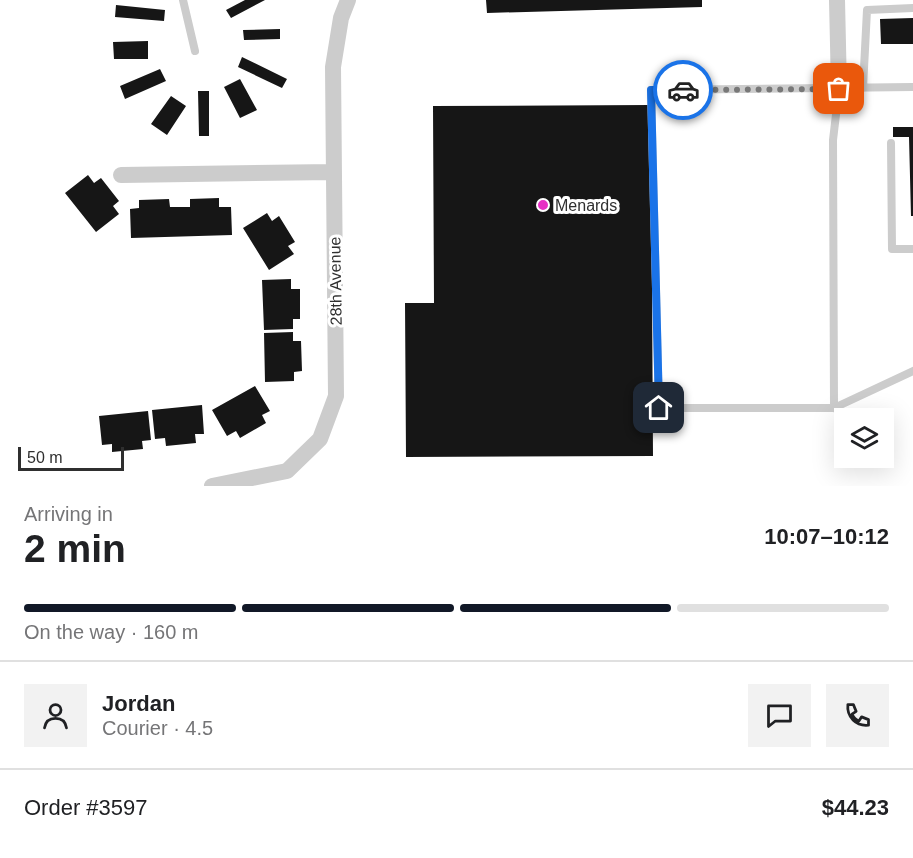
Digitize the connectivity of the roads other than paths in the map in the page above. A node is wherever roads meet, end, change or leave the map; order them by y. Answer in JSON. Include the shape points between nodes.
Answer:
{"nodes":[{"id":1,"x":183,"y":0,"type":"edge"},
{"id":2,"x":348,"y":0,"type":"edge"},
{"id":3,"x":837,"y":0,"type":"edge"},
{"id":4,"x":913,"y":8,"type":"edge"},
{"id":5,"x":195,"y":51,"type":"dead end"},
{"id":6,"x":913,"y":87,"type":"edge"},
{"id":7,"x":863,"y":88,"type":"junction"},
{"id":8,"x":839,"y":89,"type":"junction"},
{"id":9,"x":891,"y":143,"type":"dead end"},
{"id":10,"x":333,"y":172,"type":"junction"},
{"id":11,"x":121,"y":175,"type":"dead end"},
{"id":12,"x":913,"y":249,"type":"edge"},
{"id":13,"x":913,"y":371,"type":"edge"},
{"id":14,"x":834,"y":408,"type":"junction"},
{"id":15,"x":212,"y":486,"type":"edge"}],
"edges":[{"from":1,"to":5,"type":"lane"},
{"from":2,"to":10,"type":"street","name":"28th Avenue","via":[[333,67]]},
{"from":3,"to":8,"type":"street"},
{"from":4,"to":7,"type":"lane","via":[[867,9]]},
{"from":6,"to":7,"type":"lane"},
{"from":7,"to":8,"type":"lane"},
{"from":8,"to":14,"type":"lane","via":[[833,140]]},
{"from":8,"to":14,"type":"lane","via":[[651,90],[659,408]]},
{"from":9,"to":12,"type":"lane","via":[[892,249]]},
{"from":10,"to":11,"type":"street"},
{"from":10,"to":15,"type":"street","name":"28th Avenue","via":[[336,396],[320,439],[287,471]]},
{"from":13,"to":14,"type":"lane"}]}
